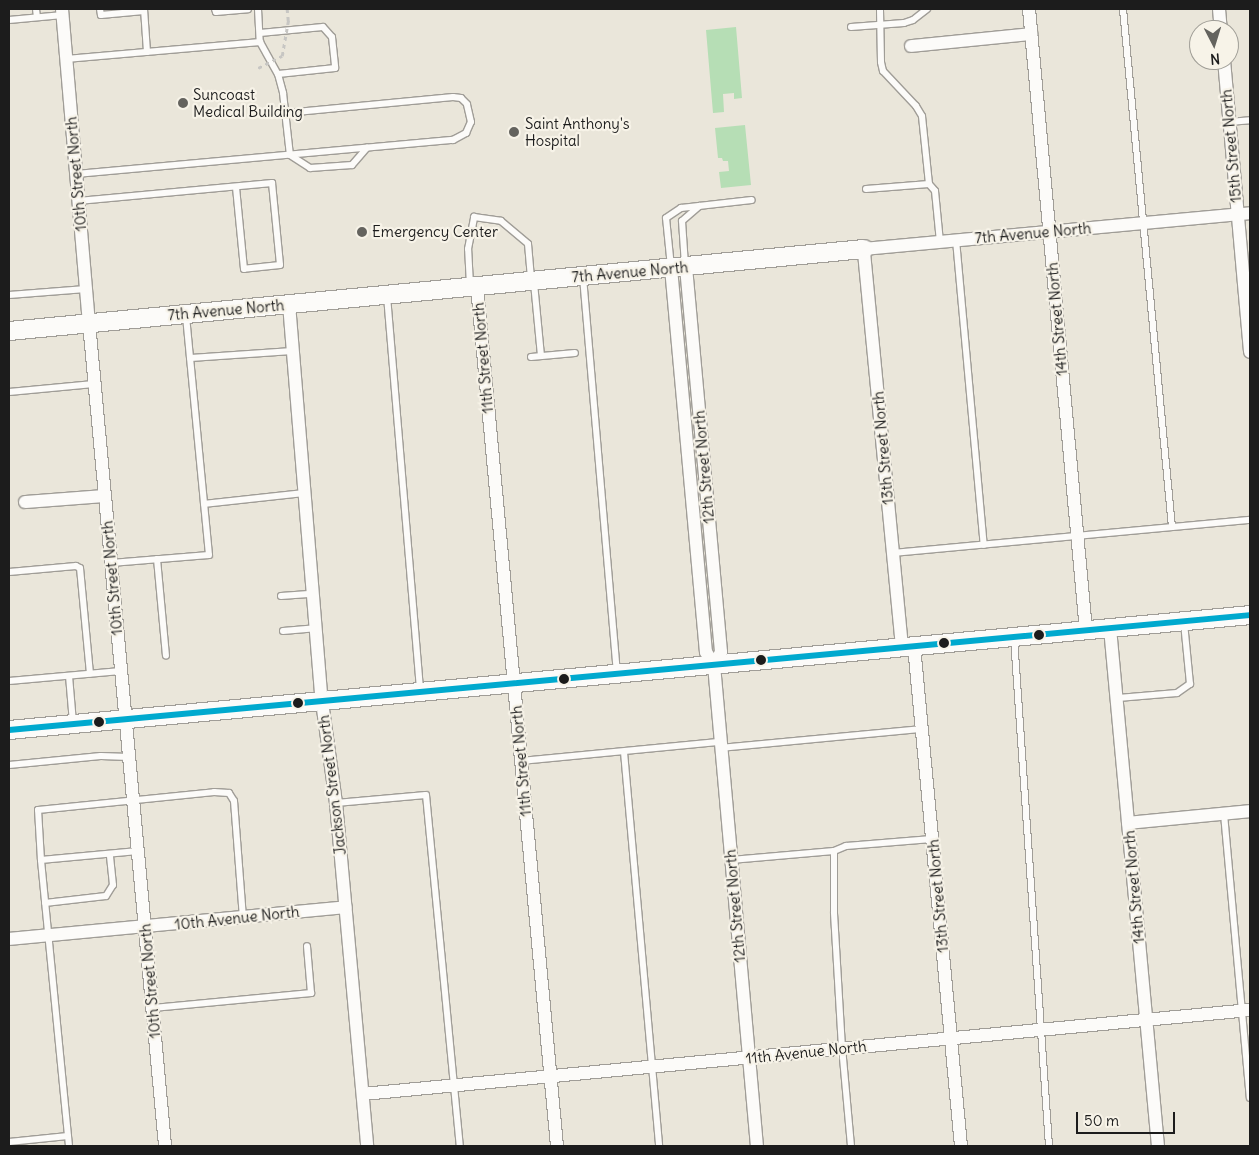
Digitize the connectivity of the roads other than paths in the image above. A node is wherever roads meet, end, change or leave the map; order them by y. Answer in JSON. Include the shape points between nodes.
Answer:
{"nodes":[{"id":1,"x":36,"y":9,"type":"edge"},
{"id":2,"x":100,"y":9,"type":"edge"},
{"id":3,"x":215,"y":9,"type":"edge"},
{"id":4,"x":248,"y":9,"type":"edge"},
{"id":5,"x":258,"y":9,"type":"edge"},
{"id":6,"x":880,"y":9,"type":"edge"},
{"id":7,"x":927,"y":9,"type":"edge"},
{"id":8,"x":1029,"y":9,"type":"edge"},
{"id":9,"x":1123,"y":9,"type":"edge"},
{"id":10,"x":144,"y":10,"type":"edge"},
{"id":11,"x":63,"y":12,"type":"edge"},
{"id":12,"x":37,"y":17,"type":"junction"},
{"id":13,"x":9,"y":20,"type":"edge"},
{"id":14,"x":880,"y":24,"type":"junction"},
{"id":15,"x":851,"y":27,"type":"dead end"},
{"id":16,"x":260,"y":33,"type":"junction"},
{"id":17,"x":1031,"y":34,"type":"junction"},
{"id":18,"x":260,"y":42,"type":"junction"},
{"id":19,"x":912,"y":46,"type":"dead end"},
{"id":20,"x":148,"y":52,"type":"junction"},
{"id":21,"x":66,"y":59,"type":"junction"},
{"id":22,"x":1225,"y":70,"type":"edge"},
{"id":23,"x":278,"y":74,"type":"junction"},
{"id":24,"x":286,"y":113,"type":"junction"},
{"id":25,"x":1250,"y":120,"type":"edge"},
{"id":26,"x":1229,"y":122,"type":"junction"},
{"id":27,"x":367,"y":148,"type":"junction"},
{"id":28,"x":290,"y":154,"type":"junction"},
{"id":29,"x":76,"y":174,"type":"junction"},
{"id":30,"x":929,"y":184,"type":"junction"},
{"id":31,"x":236,"y":187,"type":"junction"},
{"id":32,"x":866,"y":189,"type":"dead end"},
{"id":33,"x":752,"y":200,"type":"dead end"},
{"id":34,"x":78,"y":202,"type":"junction"},
{"id":35,"x":700,"y":206,"type":"junction"},
{"id":36,"x":1244,"y":213,"type":"edge"},
{"id":37,"x":1143,"y":222,"type":"junction"},
{"id":38,"x":1049,"y":231,"type":"junction"},
{"id":39,"x":956,"y":240,"type":"junction"},
{"id":40,"x":940,"y":242,"type":"junction"},
{"id":41,"x":864,"y":249,"type":"junction"},
{"id":42,"x":678,"y":268,"type":"junction"},
{"id":43,"x":583,"y":277,"type":"junction"},
{"id":44,"x":532,"y":282,"type":"junction"},
{"id":45,"x":473,"y":287,"type":"junction"},
{"id":46,"x":86,"y":289,"type":"junction"},
{"id":47,"x":9,"y":295,"type":"edge"},
{"id":48,"x":387,"y":295,"type":"junction"},
{"id":49,"x":289,"y":304,"type":"junction"},
{"id":50,"x":186,"y":314,"type":"junction"},
{"id":51,"x":89,"y":323,"type":"junction"},
{"id":52,"x":9,"y":331,"type":"edge"},
{"id":53,"x":1250,"y":338,"type":"edge"},
{"id":54,"x":294,"y":351,"type":"junction"},
{"id":55,"x":1250,"y":352,"type":"edge"},
{"id":56,"x":575,"y":353,"type":"dead end"},
{"id":57,"x":541,"y":356,"type":"junction"},
{"id":58,"x":531,"y":357,"type":"dead end"},
{"id":59,"x":190,"y":358,"type":"junction"},
{"id":60,"x":94,"y":384,"type":"junction"},
{"id":61,"x":9,"y":392,"type":"edge"},
{"id":62,"x":303,"y":493,"type":"junction"},
{"id":63,"x":105,"y":496,"type":"junction"},
{"id":64,"x":25,"y":502,"type":"dead end"},
{"id":65,"x":204,"y":504,"type":"junction"},
{"id":66,"x":1250,"y":520,"type":"edge"},
{"id":67,"x":1172,"y":527,"type":"junction"},
{"id":68,"x":1078,"y":536,"type":"junction"},
{"id":69,"x":984,"y":545,"type":"junction"},
{"id":70,"x":893,"y":553,"type":"junction"},
{"id":71,"x":158,"y":559,"type":"junction"},
{"id":72,"x":111,"y":563,"type":"junction"},
{"id":73,"x":9,"y":572,"type":"edge"},
{"id":74,"x":312,"y":594,"type":"junction"},
{"id":75,"x":281,"y":596,"type":"dead end"},
{"id":76,"x":1250,"y":615,"type":"edge"},
{"id":77,"x":1184,"y":622,"type":"junction"},
{"id":78,"x":315,"y":628,"type":"junction"},
{"id":79,"x":1110,"y":628,"type":"junction"},
{"id":80,"x":283,"y":630,"type":"dead end"},
{"id":81,"x":1086,"y":630,"type":"junction"},
{"id":82,"x":1014,"y":637,"type":"junction"},
{"id":83,"x":908,"y":647,"type":"junction"},
{"id":84,"x":166,"y":656,"type":"dead end"},
{"id":85,"x":714,"y":665,"type":"junction"},
{"id":86,"x":121,"y":670,"type":"junction"},
{"id":87,"x":90,"y":674,"type":"junction"},
{"id":88,"x":617,"y":674,"type":"junction"},
{"id":89,"x":69,"y":676,"type":"junction"},
{"id":90,"x":9,"y":681,"type":"edge"},
{"id":91,"x":514,"y":683,"type":"junction"},
{"id":92,"x":420,"y":692,"type":"junction"},
{"id":93,"x":1118,"y":698,"type":"junction"},
{"id":94,"x":322,"y":702,"type":"junction"},
{"id":95,"x":126,"y":719,"type":"junction"},
{"id":96,"x":73,"y":724,"type":"junction"},
{"id":97,"x":922,"y":729,"type":"junction"},
{"id":98,"x":9,"y":730,"type":"edge"},
{"id":99,"x":720,"y":745,"type":"junction"},
{"id":100,"x":624,"y":752,"type":"junction"},
{"id":101,"x":129,"y":757,"type":"junction"},
{"id":102,"x":521,"y":761,"type":"junction"},
{"id":103,"x":9,"y":765,"type":"edge"},
{"id":104,"x":133,"y":800,"type":"junction"},
{"id":105,"x":336,"y":803,"type":"junction"},
{"id":106,"x":1250,"y":811,"type":"edge"},
{"id":107,"x":1224,"y":814,"type":"junction"},
{"id":108,"x":1128,"y":823,"type":"junction"},
{"id":109,"x":932,"y":839,"type":"junction"},
{"id":110,"x":138,"y":851,"type":"junction"},
{"id":111,"x":834,"y":851,"type":"junction"},
{"id":112,"x":110,"y":854,"type":"junction"},
{"id":113,"x":42,"y":860,"type":"junction"},
{"id":114,"x":731,"y":860,"type":"junction"},
{"id":115,"x":45,"y":903,"type":"junction"},
{"id":116,"x":345,"y":907,"type":"junction"},
{"id":117,"x":243,"y":917,"type":"junction"},
{"id":118,"x":145,"y":927,"type":"junction"},
{"id":119,"x":49,"y":936,"type":"junction"},
{"id":120,"x":9,"y":939,"type":"edge"},
{"id":121,"x":307,"y":946,"type":"dead end"},
{"id":122,"x":152,"y":1008,"type":"junction"},
{"id":123,"x":1246,"y":1010,"type":"edge"},
{"id":124,"x":1146,"y":1020,"type":"junction"},
{"id":125,"x":1041,"y":1030,"type":"junction"},
{"id":126,"x":951,"y":1038,"type":"junction"},
{"id":127,"x":842,"y":1048,"type":"junction"},
{"id":128,"x":749,"y":1058,"type":"junction"},
{"id":129,"x":652,"y":1067,"type":"junction"},
{"id":130,"x":550,"y":1076,"type":"junction"},
{"id":131,"x":454,"y":1086,"type":"junction"},
{"id":132,"x":363,"y":1094,"type":"junction"},
{"id":133,"x":1250,"y":1098,"type":"edge"},
{"id":134,"x":68,"y":1136,"type":"junction"},
{"id":135,"x":9,"y":1142,"type":"edge"},
{"id":136,"x":69,"y":1146,"type":"edge"},
{"id":137,"x":165,"y":1146,"type":"edge"},
{"id":138,"x":368,"y":1146,"type":"edge"},
{"id":139,"x":460,"y":1146,"type":"edge"},
{"id":140,"x":557,"y":1146,"type":"edge"},
{"id":141,"x":659,"y":1146,"type":"edge"},
{"id":142,"x":757,"y":1146,"type":"edge"},
{"id":143,"x":851,"y":1146,"type":"edge"},
{"id":144,"x":961,"y":1146,"type":"edge"},
{"id":145,"x":1049,"y":1146,"type":"edge"},
{"id":146,"x":1158,"y":1146,"type":"edge"}],
"edges":[{"from":1,"to":12,"type":"lane"},
{"from":2,"to":10,"type":"lane","via":[[101,15]]},
{"from":3,"to":4,"type":"lane","via":[[216,12]]},
{"from":5,"to":16,"type":"lane"},
{"from":6,"to":14,"type":"lane"},
{"from":7,"to":14,"type":"lane","via":[[913,20]]},
{"from":8,"to":17,"type":"street","name":"14th Street North"},
{"from":9,"to":37,"type":"lane"},
{"from":10,"to":20,"type":"lane"},
{"from":11,"to":12,"type":"lane"},
{"from":11,"to":21,"type":"street","name":"10th Street North"},
{"from":12,"to":13,"type":"lane"},
{"from":14,"to":15,"type":"lane"},
{"from":14,"to":30,"type":"lane","via":[[883,71],[922,116]]},
{"from":16,"to":18,"type":"lane"},
{"from":16,"to":23,"type":"lane","via":[[323,27],[332,37],[335,68]]},
{"from":17,"to":19,"type":"street"},
{"from":17,"to":38,"type":"street","name":"14th Street North"},
{"from":18,"to":20,"type":"lane"},
{"from":18,"to":23,"type":"lane"},
{"from":20,"to":21,"type":"lane"},
{"from":21,"to":29,"type":"street","name":"10th Street North"},
{"from":22,"to":26,"type":"street","name":"15th Street North"},
{"from":23,"to":24,"type":"lane"},
{"from":24,"to":27,"type":"lane","via":[[453,98],[461,98],[467,104],[470,127],[460,137]]},
{"from":24,"to":28,"type":"lane"},
{"from":25,"to":26,"type":"lane"},
{"from":26,"to":36,"type":"street","name":"15th Street North"},
{"from":27,"to":28,"type":"lane"},
{"from":27,"to":28,"type":"lane","via":[[352,165],[310,168]]},
{"from":28,"to":29,"type":"lane"},
{"from":29,"to":34,"type":"street","name":"10th Street North"},
{"from":30,"to":32,"type":"lane"},
{"from":30,"to":40,"type":"lane","via":[[934,191]]},
{"from":31,"to":31,"type":"lane","via":[[272,183],[280,265],[244,269]]},
{"from":31,"to":34,"type":"lane"},
{"from":33,"to":35,"type":"lane"},
{"from":34,"to":46,"type":"street","name":"10th Street North"},
{"from":35,"to":42,"type":"lane","via":[[682,221]]},
{"from":35,"to":42,"type":"lane","via":[[681,208],[666,218]]},
{"from":36,"to":37,"type":"street","name":"7th Avenue North"},
{"from":36,"to":53,"type":"street","name":"15th Street North"},
{"from":37,"to":38,"type":"street","name":"7th Avenue North"},
{"from":37,"to":67,"type":"lane"},
{"from":38,"to":39,"type":"street","name":"7th Avenue North"},
{"from":38,"to":68,"type":"street","name":"14th Street North"},
{"from":39,"to":40,"type":"street","name":"7th Avenue North"},
{"from":39,"to":69,"type":"lane"},
{"from":40,"to":41,"type":"street","name":"7th Avenue North"},
{"from":41,"to":42,"type":"street","name":"7th Avenue North"},
{"from":41,"to":70,"type":"street","name":"13th Street North"},
{"from":42,"to":43,"type":"street","name":"7th Avenue North"},
{"from":42,"to":85,"type":"street","name":"12th Street North","via":[[706,652]]},
{"from":43,"to":44,"type":"street","name":"7th Avenue North"},
{"from":43,"to":88,"type":"lane"},
{"from":44,"to":45,"type":"street","name":"7th Avenue North"},
{"from":44,"to":45,"type":"lane","via":[[528,244],[501,221],[474,217],[468,249]]},
{"from":44,"to":57,"type":"lane"},
{"from":45,"to":48,"type":"street","name":"7th Avenue North"},
{"from":45,"to":91,"type":"street","name":"11th Street North"},
{"from":46,"to":47,"type":"lane"},
{"from":46,"to":51,"type":"street","name":"10th Street North"},
{"from":48,"to":49,"type":"street","name":"7th Avenue North"},
{"from":48,"to":92,"type":"lane"},
{"from":49,"to":50,"type":"street","name":"7th Avenue North"},
{"from":49,"to":54,"type":"street","name":"Jackson Street North"},
{"from":50,"to":51,"type":"street","name":"7th Avenue North"},
{"from":50,"to":59,"type":"lane"},
{"from":51,"to":52,"type":"street","name":"7th Avenue North"},
{"from":51,"to":60,"type":"street","name":"10th Street North"},
{"from":53,"to":55,"type":"street","name":"15th Street North"},
{"from":54,"to":59,"type":"lane"},
{"from":54,"to":62,"type":"street","name":"Jackson Street North"},
{"from":56,"to":57,"type":"lane"},
{"from":57,"to":58,"type":"lane"},
{"from":59,"to":65,"type":"lane"},
{"from":60,"to":61,"type":"lane"},
{"from":60,"to":63,"type":"street","name":"10th Street North"},
{"from":62,"to":65,"type":"lane"},
{"from":62,"to":74,"type":"street","name":"Jackson Street North"},
{"from":63,"to":64,"type":"street"},
{"from":63,"to":72,"type":"street","name":"10th Street North"},
{"from":65,"to":71,"type":"lane","via":[[209,555]]},
{"from":66,"to":67,"type":"lane"},
{"from":67,"to":68,"type":"lane"},
{"from":68,"to":69,"type":"lane"},
{"from":68,"to":81,"type":"street","name":"14th Street North"},
{"from":69,"to":70,"type":"lane"},
{"from":70,"to":83,"type":"street","name":"13th Street North"},
{"from":71,"to":72,"type":"lane"},
{"from":71,"to":84,"type":"lane"},
{"from":72,"to":86,"type":"street","name":"10th Street North"},
{"from":73,"to":87,"type":"lane","via":[[80,568]]},
{"from":74,"to":75,"type":"lane"},
{"from":74,"to":78,"type":"street","name":"Jackson Street North"},
{"from":76,"to":77,"type":"street"},
{"from":77,"to":79,"type":"street"},
{"from":77,"to":93,"type":"lane","via":[[1190,684],[1177,693]]},
{"from":78,"to":80,"type":"lane"},
{"from":78,"to":94,"type":"street","name":"Jackson Street North"},
{"from":79,"to":81,"type":"street"},
{"from":79,"to":93,"type":"street","name":"14th Street North"},
{"from":81,"to":82,"type":"street"},
{"from":82,"to":83,"type":"street"},
{"from":82,"to":125,"type":"lane"},
{"from":83,"to":85,"type":"street"},
{"from":83,"to":97,"type":"street","name":"13th Street North"},
{"from":85,"to":88,"type":"street"},
{"from":85,"to":99,"type":"street","name":"12th Street North"},
{"from":86,"to":87,"type":"lane"},
{"from":86,"to":95,"type":"street","name":"10th Street North"},
{"from":87,"to":89,"type":"lane"},
{"from":88,"to":91,"type":"street"},
{"from":89,"to":90,"type":"lane"},
{"from":89,"to":96,"type":"lane"},
{"from":91,"to":92,"type":"street"},
{"from":91,"to":102,"type":"street","name":"11th Street North"},
{"from":92,"to":94,"type":"street"},
{"from":93,"to":108,"type":"street","name":"14th Street North"},
{"from":94,"to":95,"type":"street"},
{"from":94,"to":105,"type":"street","name":"Jackson Street North"},
{"from":95,"to":96,"type":"street"},
{"from":95,"to":101,"type":"street","name":"10th Street North"},
{"from":96,"to":98,"type":"street"},
{"from":97,"to":99,"type":"lane"},
{"from":97,"to":109,"type":"street","name":"13th Street North"},
{"from":99,"to":100,"type":"lane"},
{"from":99,"to":114,"type":"street","name":"12th Street North"},
{"from":100,"to":102,"type":"lane"},
{"from":100,"to":129,"type":"lane"},
{"from":101,"to":103,"type":"lane","via":[[101,756]]},
{"from":101,"to":104,"type":"street","name":"10th Street North"},
{"from":102,"to":130,"type":"street","name":"11th Street North"},
{"from":104,"to":110,"type":"street","name":"10th Street North"},
{"from":104,"to":113,"type":"lane","via":[[38,810]]},
{"from":104,"to":117,"type":"lane","via":[[229,793],[234,801]]},
{"from":105,"to":116,"type":"street","name":"Jackson Street North"},
{"from":105,"to":131,"type":"lane","via":[[426,795]]},
{"from":106,"to":107,"type":"street"},
{"from":107,"to":108,"type":"street"},
{"from":107,"to":123,"type":"lane"},
{"from":108,"to":124,"type":"street","name":"14th Street North"},
{"from":109,"to":111,"type":"lane","via":[[846,846]]},
{"from":109,"to":126,"type":"street","name":"13th Street North"},
{"from":110,"to":112,"type":"lane"},
{"from":110,"to":118,"type":"street","name":"10th Street North"},
{"from":111,"to":114,"type":"lane"},
{"from":111,"to":127,"type":"lane"},
{"from":112,"to":113,"type":"lane"},
{"from":112,"to":115,"type":"lane","via":[[114,885],[106,896]]},
{"from":113,"to":115,"type":"lane"},
{"from":114,"to":128,"type":"street","name":"12th Street North"},
{"from":115,"to":119,"type":"lane"},
{"from":116,"to":117,"type":"street","name":"10th Avenue North"},
{"from":116,"to":132,"type":"street","name":"Jackson Street North"},
{"from":117,"to":118,"type":"street","name":"10th Avenue North"},
{"from":118,"to":119,"type":"street","name":"10th Avenue North"},
{"from":118,"to":122,"type":"street","name":"10th Street North"},
{"from":119,"to":120,"type":"street","name":"10th Avenue North"},
{"from":119,"to":134,"type":"lane"},
{"from":121,"to":122,"type":"lane","via":[[311,993]]},
{"from":122,"to":137,"type":"street","name":"10th Street North"},
{"from":123,"to":124,"type":"street","name":"11th Avenue North"},
{"from":123,"to":133,"type":"lane"},
{"from":124,"to":125,"type":"street","name":"11th Avenue North"},
{"from":124,"to":146,"type":"street","name":"14th Street North"},
{"from":125,"to":126,"type":"street","name":"11th Avenue North"},
{"from":125,"to":145,"type":"lane"},
{"from":126,"to":127,"type":"street","name":"11th Avenue North"},
{"from":126,"to":144,"type":"street","name":"13th Street North"},
{"from":127,"to":128,"type":"street","name":"11th Avenue North"},
{"from":127,"to":143,"type":"lane"},
{"from":128,"to":129,"type":"street","name":"11th Avenue North"},
{"from":128,"to":142,"type":"street","name":"12th Street North"},
{"from":129,"to":130,"type":"street","name":"11th Avenue North"},
{"from":129,"to":141,"type":"lane"},
{"from":130,"to":131,"type":"street","name":"11th Avenue North"},
{"from":130,"to":140,"type":"street","name":"11th Street North"},
{"from":131,"to":132,"type":"street","name":"11th Avenue North"},
{"from":131,"to":139,"type":"lane"},
{"from":132,"to":138,"type":"street","name":"Jackson Street North"},
{"from":134,"to":135,"type":"lane"},
{"from":134,"to":136,"type":"lane"}]}
